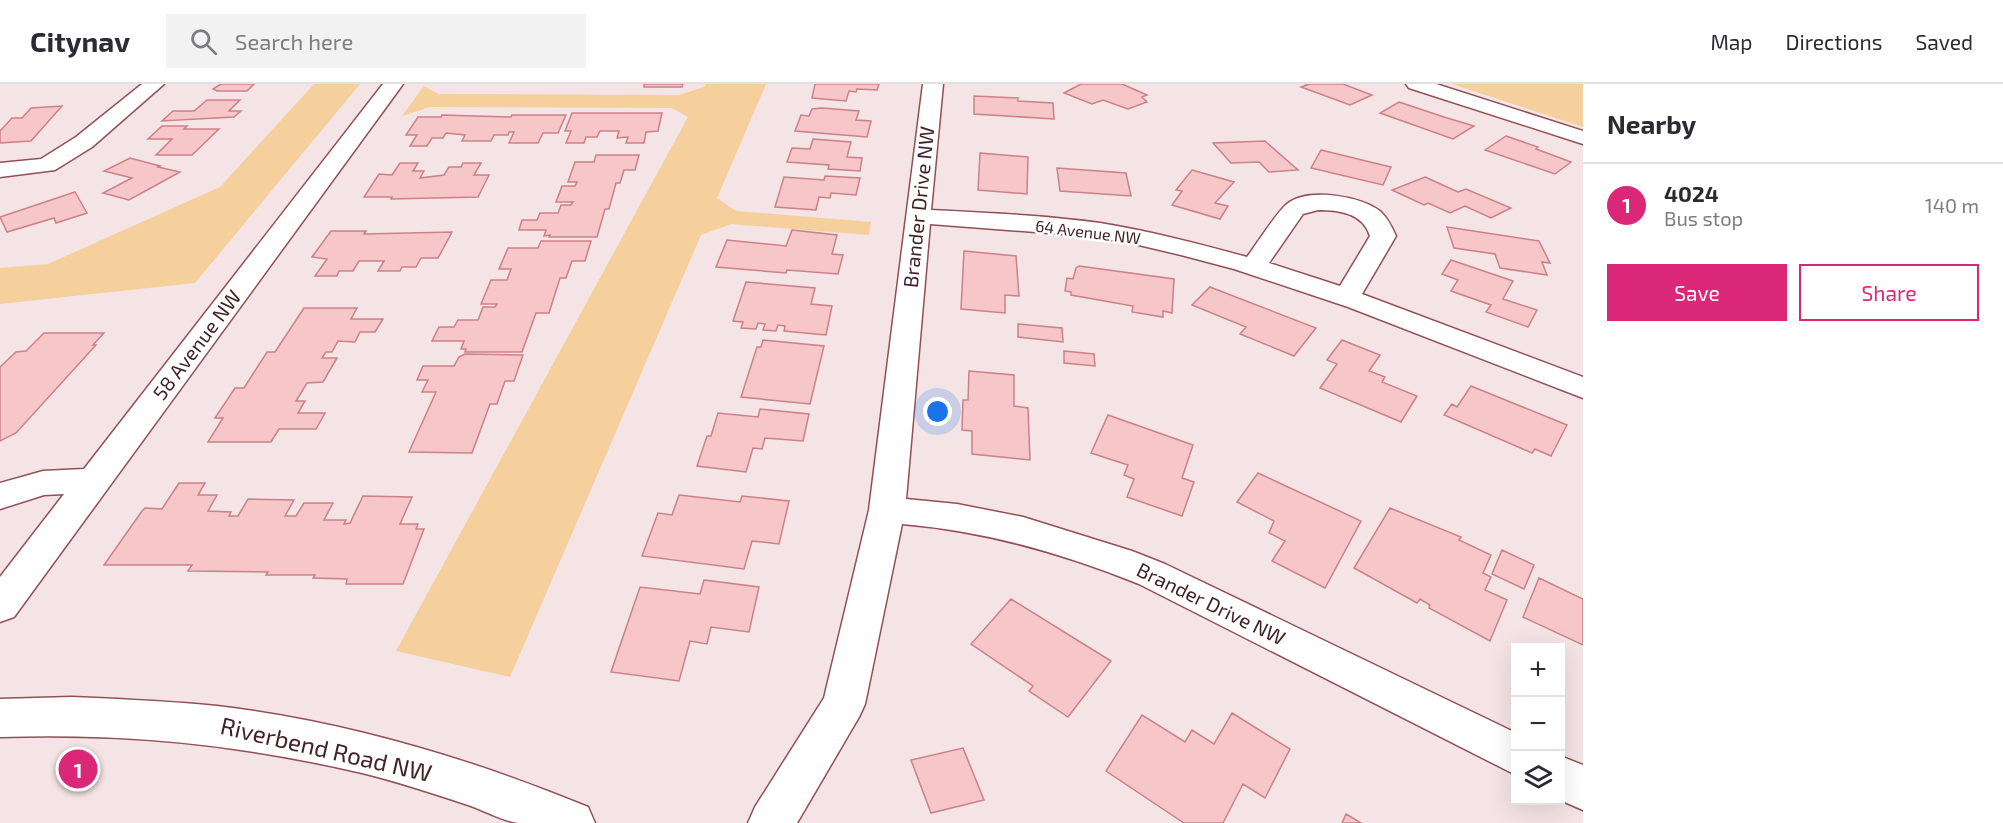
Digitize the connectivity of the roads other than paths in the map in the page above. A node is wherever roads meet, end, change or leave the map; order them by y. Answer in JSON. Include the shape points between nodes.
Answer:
{"nodes":[{"id":1,"x":154,"y":84,"type":"edge"},
{"id":2,"x":393,"y":84,"type":"edge"},
{"id":3,"x":933,"y":84,"type":"edge"},
{"id":4,"x":1416,"y":84,"type":"edge"},
{"id":5,"x":1583,"y":138,"type":"edge"},
{"id":6,"x":0,"y":170,"type":"edge"},
{"id":7,"x":918,"y":216,"type":"junction"},
{"id":8,"x":1254,"y":266,"type":"junction"},
{"id":9,"x":1347,"y":297,"type":"junction"},
{"id":10,"x":1583,"y":388,"type":"edge"},
{"id":11,"x":94,"y":481,"type":"junction"},
{"id":12,"x":0,"y":495,"type":"edge"},
{"id":13,"x":887,"y":510,"type":"junction"},
{"id":14,"x":0,"y":606,"type":"edge"},
{"id":15,"x":0,"y":718,"type":"edge"},
{"id":16,"x":1511,"y":753,"type":"edge"},
{"id":17,"x":1565,"y":779,"type":"edge"},
{"id":18,"x":1583,"y":788,"type":"edge"},
{"id":19,"x":572,"y":823,"type":"edge"},
{"id":20,"x":771,"y":823,"type":"edge"}],
"edges":[{"from":1,"to":6,"type":"street","via":[[84,142],[47,165]]},
{"from":2,"to":11,"type":"street","name":"58 Avenue NW"},
{"from":3,"to":7,"type":"street","name":"Brander Drive NW"},
{"from":4,"to":5,"type":"street"},
{"from":7,"to":8,"type":"street","name":"64 Avenue NW","via":[[1083,228]]},
{"from":7,"to":13,"type":"street","name":"Brander Drive NW"},
{"from":8,"to":9,"type":"street","name":"64 Avenue NW"},
{"from":8,"to":9,"type":"street","via":[[1300,206],[1328,202],[1355,209],[1379,224],[1383,236]]},
{"from":9,"to":10,"type":"street","name":"64 Avenue NW"},
{"from":11,"to":12,"type":"street","via":[[43,483]]},
{"from":11,"to":14,"type":"street","name":"58 Avenue NW"},
{"from":13,"to":16,"type":"street","name":"Brander Drive NW","via":[[1015,526],[1105,554]]},
{"from":13,"to":20,"type":"street","name":"Brander Drive NW","via":[[844,704]]},
{"from":15,"to":19,"type":"street","name":"Riverbend Road NW","via":[[110,716],[197,722],[281,735],[452,778]]},
{"from":17,"to":18,"type":"street"}]}
